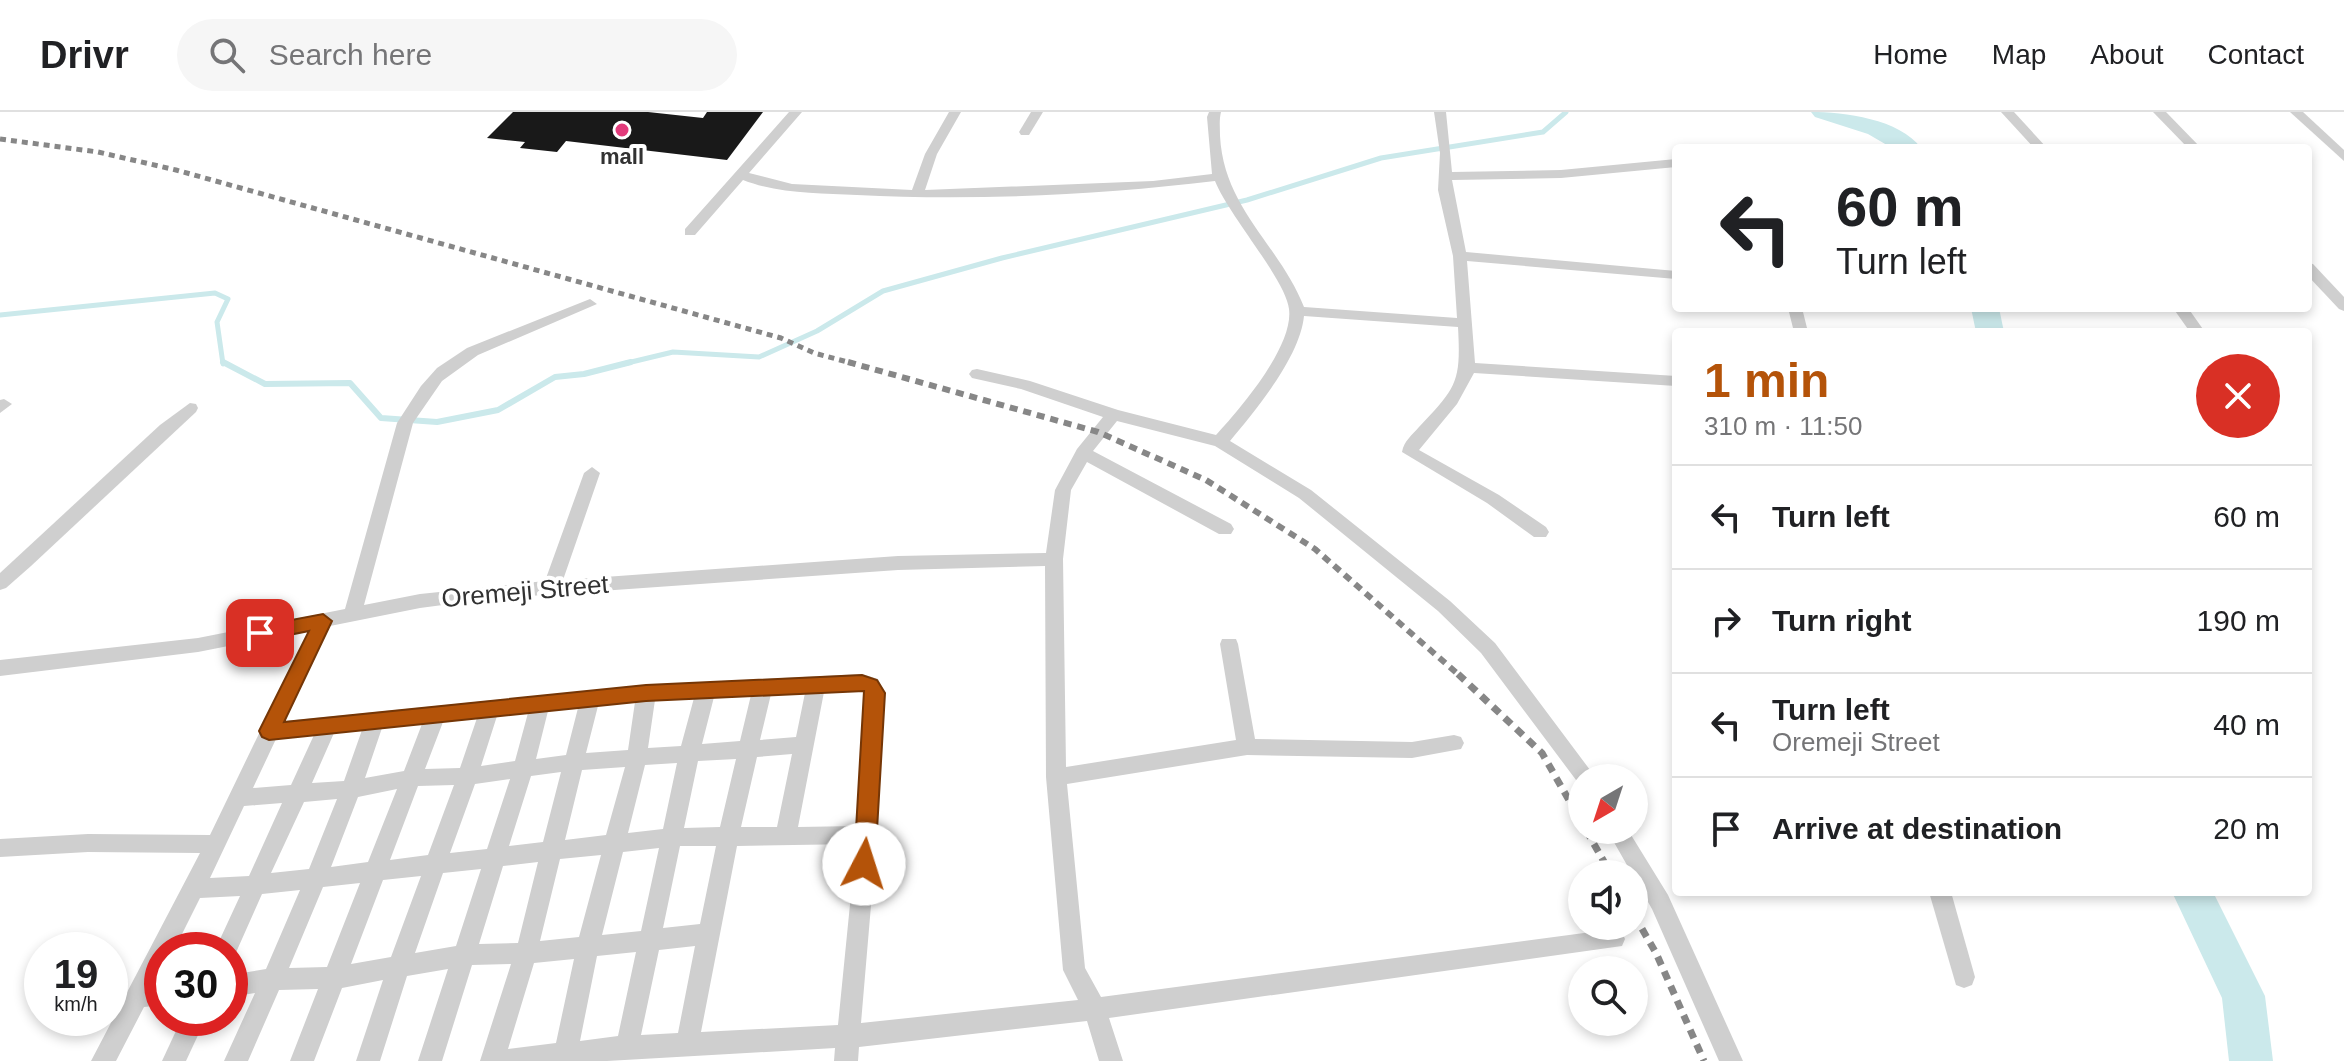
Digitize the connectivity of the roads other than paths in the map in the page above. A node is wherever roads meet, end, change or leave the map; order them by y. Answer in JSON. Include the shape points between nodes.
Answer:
{"nodes":[{"id":1,"x":796,"y":112,"type":"edge"},
{"id":2,"x":955,"y":112,"type":"edge"},
{"id":3,"x":1037,"y":112,"type":"edge"},
{"id":4,"x":1215,"y":112,"type":"edge"},
{"id":5,"x":1440,"y":112,"type":"edge"},
{"id":6,"x":2007,"y":112,"type":"edge"},
{"id":7,"x":2159,"y":112,"type":"edge"},
{"id":8,"x":2296,"y":112,"type":"edge"},
{"id":9,"x":1025,"y":132,"type":"dead end"},
{"id":10,"x":2037,"y":144,"type":"edge"},
{"id":11,"x":2191,"y":144,"type":"edge"},
{"id":12,"x":2344,"y":157,"type":"edge"},
{"id":13,"x":1672,"y":163,"type":"edge"},
{"id":14,"x":743,"y":175,"type":"junction"},
{"id":15,"x":1447,"y":176,"type":"junction"},
{"id":16,"x":1219,"y":177,"type":"junction"},
{"id":17,"x":917,"y":194,"type":"junction"},
{"id":18,"x":690,"y":232,"type":"dead end"},
{"id":19,"x":1460,"y":256,"type":"junction"},
{"id":20,"x":2312,"y":271,"type":"edge"},
{"id":21,"x":1672,"y":275,"type":"edge"},
{"id":22,"x":590,"y":304,"type":"dead end"},
{"id":23,"x":2344,"y":306,"type":"edge"},
{"id":24,"x":1297,"y":311,"type":"junction"},
{"id":25,"x":1463,"y":323,"type":"junction"},
{"id":26,"x":1468,"y":368,"type":"junction"},
{"id":27,"x":977,"y":374,"type":"dead end"},
{"id":28,"x":1672,"y":381,"type":"edge"},
{"id":29,"x":190,"y":408,"type":"dead end"},
{"id":30,"x":1114,"y":415,"type":"junction"},
{"id":31,"x":1220,"y":442,"type":"junction"},
{"id":32,"x":1083,"y":453,"type":"junction"},
{"id":33,"x":592,"y":473,"type":"dead end"},
{"id":34,"x":1225,"y":529,"type":"dead end"},
{"id":35,"x":1540,"y":532,"type":"dead end"},
{"id":36,"x":1054,"y":559,"type":"junction"},
{"id":37,"x":0,"y":583,"type":"edge"},
{"id":38,"x":552,"y":586,"type":"junction"},
{"id":39,"x":352,"y":616,"type":"junction"},
{"id":40,"x":323,"y":621,"type":"junction"},
{"id":41,"x":1229,"y":644,"type":"dead end"},
{"id":42,"x":0,"y":668,"type":"edge"},
{"id":43,"x":816,"y":686,"type":"junction"},
{"id":44,"x":763,"y":687,"type":"junction"},
{"id":45,"x":706,"y":690,"type":"junction"},
{"id":46,"x":646,"y":693,"type":"junction"},
{"id":47,"x":590,"y":699,"type":"junction"},
{"id":48,"x":540,"y":704,"type":"junction"},
{"id":49,"x":490,"y":709,"type":"junction"},
{"id":50,"x":436,"y":714,"type":"junction"},
{"id":51,"x":375,"y":721,"type":"junction"},
{"id":52,"x":328,"y":725,"type":"junction"},
{"id":53,"x":269,"y":731,"type":"junction"},
{"id":54,"x":1454,"y":743,"type":"dead end"},
{"id":55,"x":806,"y":745,"type":"junction"},
{"id":56,"x":1247,"y":747,"type":"junction"},
{"id":57,"x":748,"y":750,"type":"junction"},
{"id":58,"x":689,"y":755,"type":"junction"},
{"id":59,"x":637,"y":759,"type":"junction"},
{"id":60,"x":576,"y":762,"type":"junction"},
{"id":61,"x":1575,"y":764,"type":"edge"},
{"id":62,"x":524,"y":767,"type":"junction"},
{"id":63,"x":468,"y":776,"type":"junction"},
{"id":64,"x":1056,"y":777,"type":"junction"},
{"id":65,"x":411,"y":778,"type":"junction"},
{"id":66,"x":352,"y":789,"type":"junction"},
{"id":67,"x":296,"y":793,"type":"junction"},
{"id":68,"x":238,"y":798,"type":"junction"},
{"id":69,"x":867,"y":835,"type":"junction"},
{"id":70,"x":728,"y":836,"type":"junction"},
{"id":71,"x":786,"y":836,"type":"junction"},
{"id":72,"x":672,"y":837,"type":"junction"},
{"id":73,"x":213,"y":844,"type":"junction"},
{"id":74,"x":616,"y":844,"type":"junction"},
{"id":75,"x":1625,"y":844,"type":"edge"},
{"id":76,"x":0,"y":848,"type":"edge"},
{"id":77,"x":553,"y":851,"type":"junction"},
{"id":78,"x":495,"y":856,"type":"junction"},
{"id":79,"x":436,"y":864,"type":"junction"},
{"id":80,"x":377,"y":871,"type":"junction"},
{"id":81,"x":317,"y":877,"type":"junction"},
{"id":82,"x":256,"y":885,"type":"junction"},
{"id":83,"x":194,"y":889,"type":"junction"},
{"id":84,"x":1941,"y":896,"type":"edge"},
{"id":85,"x":234,"y":932,"type":"edge"},
{"id":86,"x":708,"y":934,"type":"junction"},
{"id":87,"x":650,"y":940,"type":"junction"},
{"id":88,"x":1607,"y":940,"type":"edge"},
{"id":89,"x":587,"y":948,"type":"junction"},
{"id":90,"x":526,"y":953,"type":"junction"},
{"id":91,"x":465,"y":955,"type":"junction"},
{"id":92,"x":396,"y":969,"type":"junction"},
{"id":93,"x":1964,"y":977,"type":"dead end"},
{"id":94,"x":334,"y":978,"type":"junction"},
{"id":95,"x":274,"y":979,"type":"junction"},
{"id":96,"x":248,"y":983,"type":"edge"},
{"id":97,"x":144,"y":996,"type":"edge"},
{"id":98,"x":135,"y":997,"type":"junction"},
{"id":99,"x":1095,"y":1009,"type":"junction"},
{"id":100,"x":186,"y":1036,"type":"edge"},
{"id":101,"x":850,"y":1036,"type":"junction"},
{"id":102,"x":687,"y":1044,"type":"junction"},
{"id":103,"x":627,"y":1047,"type":"junction"},
{"id":104,"x":565,"y":1057,"type":"edge"},
{"id":105,"x":103,"y":1061,"type":"edge"},
{"id":106,"x":174,"y":1061,"type":"edge"},
{"id":107,"x":236,"y":1061,"type":"edge"},
{"id":108,"x":302,"y":1061,"type":"edge"},
{"id":109,"x":368,"y":1061,"type":"edge"},
{"id":110,"x":430,"y":1061,"type":"edge"},
{"id":111,"x":492,"y":1061,"type":"edge"},
{"id":112,"x":505,"y":1061,"type":"edge"},
{"id":113,"x":846,"y":1061,"type":"edge"},
{"id":114,"x":1111,"y":1061,"type":"edge"},
{"id":115,"x":1731,"y":1061,"type":"edge"}],
"edges":[{"from":1,"to":14,"type":"street"},
{"from":2,"to":17,"type":"street","via":[[931,154]]},
{"from":3,"to":9,"type":"street"},
{"from":4,"to":16,"type":"street"},
{"from":5,"to":15,"type":"street"},
{"from":6,"to":10,"type":"street"},
{"from":7,"to":11,"type":"street"},
{"from":8,"to":12,"type":"street"},
{"from":13,"to":15,"type":"street","via":[[1561,174]]},
{"from":14,"to":17,"type":"street","via":[[792,188]]},
{"from":14,"to":18,"type":"street"},
{"from":15,"to":19,"type":"street","via":[[1445,190]]},
{"from":16,"to":17,"type":"street","via":[[1153,185]]},
{"from":16,"to":24,"type":"street"},
{"from":19,"to":21,"type":"street"},
{"from":19,"to":25,"type":"street"},
{"from":20,"to":23,"type":"street"},
{"from":22,"to":39,"type":"street","via":[[465,356],[442,371],[418,402],[405,423]]},
{"from":24,"to":25,"type":"street"},
{"from":24,"to":31,"type":"street","via":[[1269,379]]},
{"from":25,"to":26,"type":"street"},
{"from":26,"to":28,"type":"street"},
{"from":26,"to":35,"type":"street","via":[[1455,398],[1410,452]]},
{"from":27,"to":30,"type":"street"},
{"from":29,"to":37,"type":"street"},
{"from":30,"to":31,"type":"street"},
{"from":30,"to":32,"type":"street"},
{"from":31,"to":61,"type":"street","via":[[1305,494],[1444,606],[1488,648]]},
{"from":32,"to":34,"type":"street"},
{"from":32,"to":36,"type":"street","via":[[1063,490]]},
{"from":33,"to":38,"type":"street"},
{"from":36,"to":38,"type":"street","name":"Oremeji Street","via":[[898,563]]},
{"from":36,"to":64,"type":"street"},
{"from":38,"to":39,"type":"street","name":"Oremeji Street","via":[[420,601]]},
{"from":39,"to":40,"type":"street","name":"Oremeji Street"},
{"from":40,"to":42,"type":"street","name":"Oremeji Street","via":[[198,645]]},
{"from":40,"to":53,"type":"street"},
{"from":41,"to":56,"type":"street"},
{"from":43,"to":44,"type":"street"},
{"from":43,"to":55,"type":"street"},
{"from":43,"to":69,"type":"street","via":[[862,682],[875,693]]},
{"from":44,"to":45,"type":"street"},
{"from":44,"to":57,"type":"street"},
{"from":45,"to":46,"type":"street"},
{"from":45,"to":58,"type":"street"},
{"from":46,"to":47,"type":"street"},
{"from":46,"to":59,"type":"street"},
{"from":47,"to":48,"type":"street"},
{"from":47,"to":60,"type":"street"},
{"from":48,"to":49,"type":"street"},
{"from":48,"to":62,"type":"street"},
{"from":49,"to":50,"type":"street"},
{"from":49,"to":63,"type":"street"},
{"from":50,"to":51,"type":"street"},
{"from":50,"to":65,"type":"street"},
{"from":51,"to":52,"type":"street"},
{"from":51,"to":66,"type":"street"},
{"from":52,"to":53,"type":"street"},
{"from":52,"to":67,"type":"street"},
{"from":53,"to":68,"type":"street"},
{"from":54,"to":56,"type":"street","via":[[1412,750]]},
{"from":55,"to":57,"type":"street"},
{"from":55,"to":71,"type":"street"},
{"from":56,"to":64,"type":"street"},
{"from":57,"to":58,"type":"street"},
{"from":57,"to":70,"type":"street"},
{"from":58,"to":59,"type":"street"},
{"from":58,"to":72,"type":"street"},
{"from":59,"to":60,"type":"street"},
{"from":59,"to":74,"type":"street"},
{"from":60,"to":62,"type":"street"},
{"from":60,"to":77,"type":"street"},
{"from":62,"to":63,"type":"street"},
{"from":62,"to":78,"type":"street"},
{"from":63,"to":65,"type":"street"},
{"from":63,"to":79,"type":"street"},
{"from":64,"to":99,"type":"street","via":[[1074,970]]},
{"from":65,"to":66,"type":"street"},
{"from":65,"to":80,"type":"street"},
{"from":66,"to":67,"type":"street"},
{"from":66,"to":81,"type":"street"},
{"from":67,"to":68,"type":"street"},
{"from":67,"to":82,"type":"street"},
{"from":68,"to":73,"type":"street"},
{"from":69,"to":71,"type":"street"},
{"from":69,"to":101,"type":"street"},
{"from":70,"to":71,"type":"street"},
{"from":70,"to":72,"type":"street"},
{"from":70,"to":86,"type":"street"},
{"from":72,"to":74,"type":"street"},
{"from":72,"to":87,"type":"street"},
{"from":73,"to":76,"type":"street"},
{"from":73,"to":83,"type":"street"},
{"from":74,"to":77,"type":"street"},
{"from":74,"to":89,"type":"street"},
{"from":75,"to":115,"type":"street","via":[[1660,902]]},
{"from":77,"to":78,"type":"street"},
{"from":77,"to":90,"type":"street"},
{"from":78,"to":79,"type":"street"},
{"from":78,"to":91,"type":"street"},
{"from":79,"to":80,"type":"street"},
{"from":79,"to":92,"type":"street"},
{"from":80,"to":81,"type":"street"},
{"from":80,"to":94,"type":"street"},
{"from":81,"to":82,"type":"street"},
{"from":81,"to":95,"type":"street"},
{"from":82,"to":83,"type":"street"},
{"from":82,"to":85,"type":"street"},
{"from":83,"to":98,"type":"street"},
{"from":84,"to":93,"type":"street"},
{"from":86,"to":87,"type":"street"},
{"from":86,"to":102,"type":"street"},
{"from":87,"to":89,"type":"street"},
{"from":87,"to":103,"type":"street"},
{"from":88,"to":99,"type":"street"},
{"from":89,"to":90,"type":"street"},
{"from":89,"to":104,"type":"street"},
{"from":90,"to":91,"type":"street"},
{"from":90,"to":111,"type":"street"},
{"from":91,"to":92,"type":"street"},
{"from":91,"to":110,"type":"street"},
{"from":92,"to":94,"type":"street"},
{"from":92,"to":109,"type":"street"},
{"from":94,"to":95,"type":"street"},
{"from":94,"to":108,"type":"street"},
{"from":95,"to":96,"type":"street"},
{"from":95,"to":107,"type":"street"},
{"from":97,"to":98,"type":"street"},
{"from":98,"to":105,"type":"street"},
{"from":99,"to":101,"type":"street"},
{"from":99,"to":114,"type":"street"},
{"from":100,"to":106,"type":"street"},
{"from":101,"to":102,"type":"street"},
{"from":101,"to":113,"type":"street"},
{"from":102,"to":103,"type":"street"},
{"from":103,"to":104,"type":"street"},
{"from":104,"to":112,"type":"street"}]}
